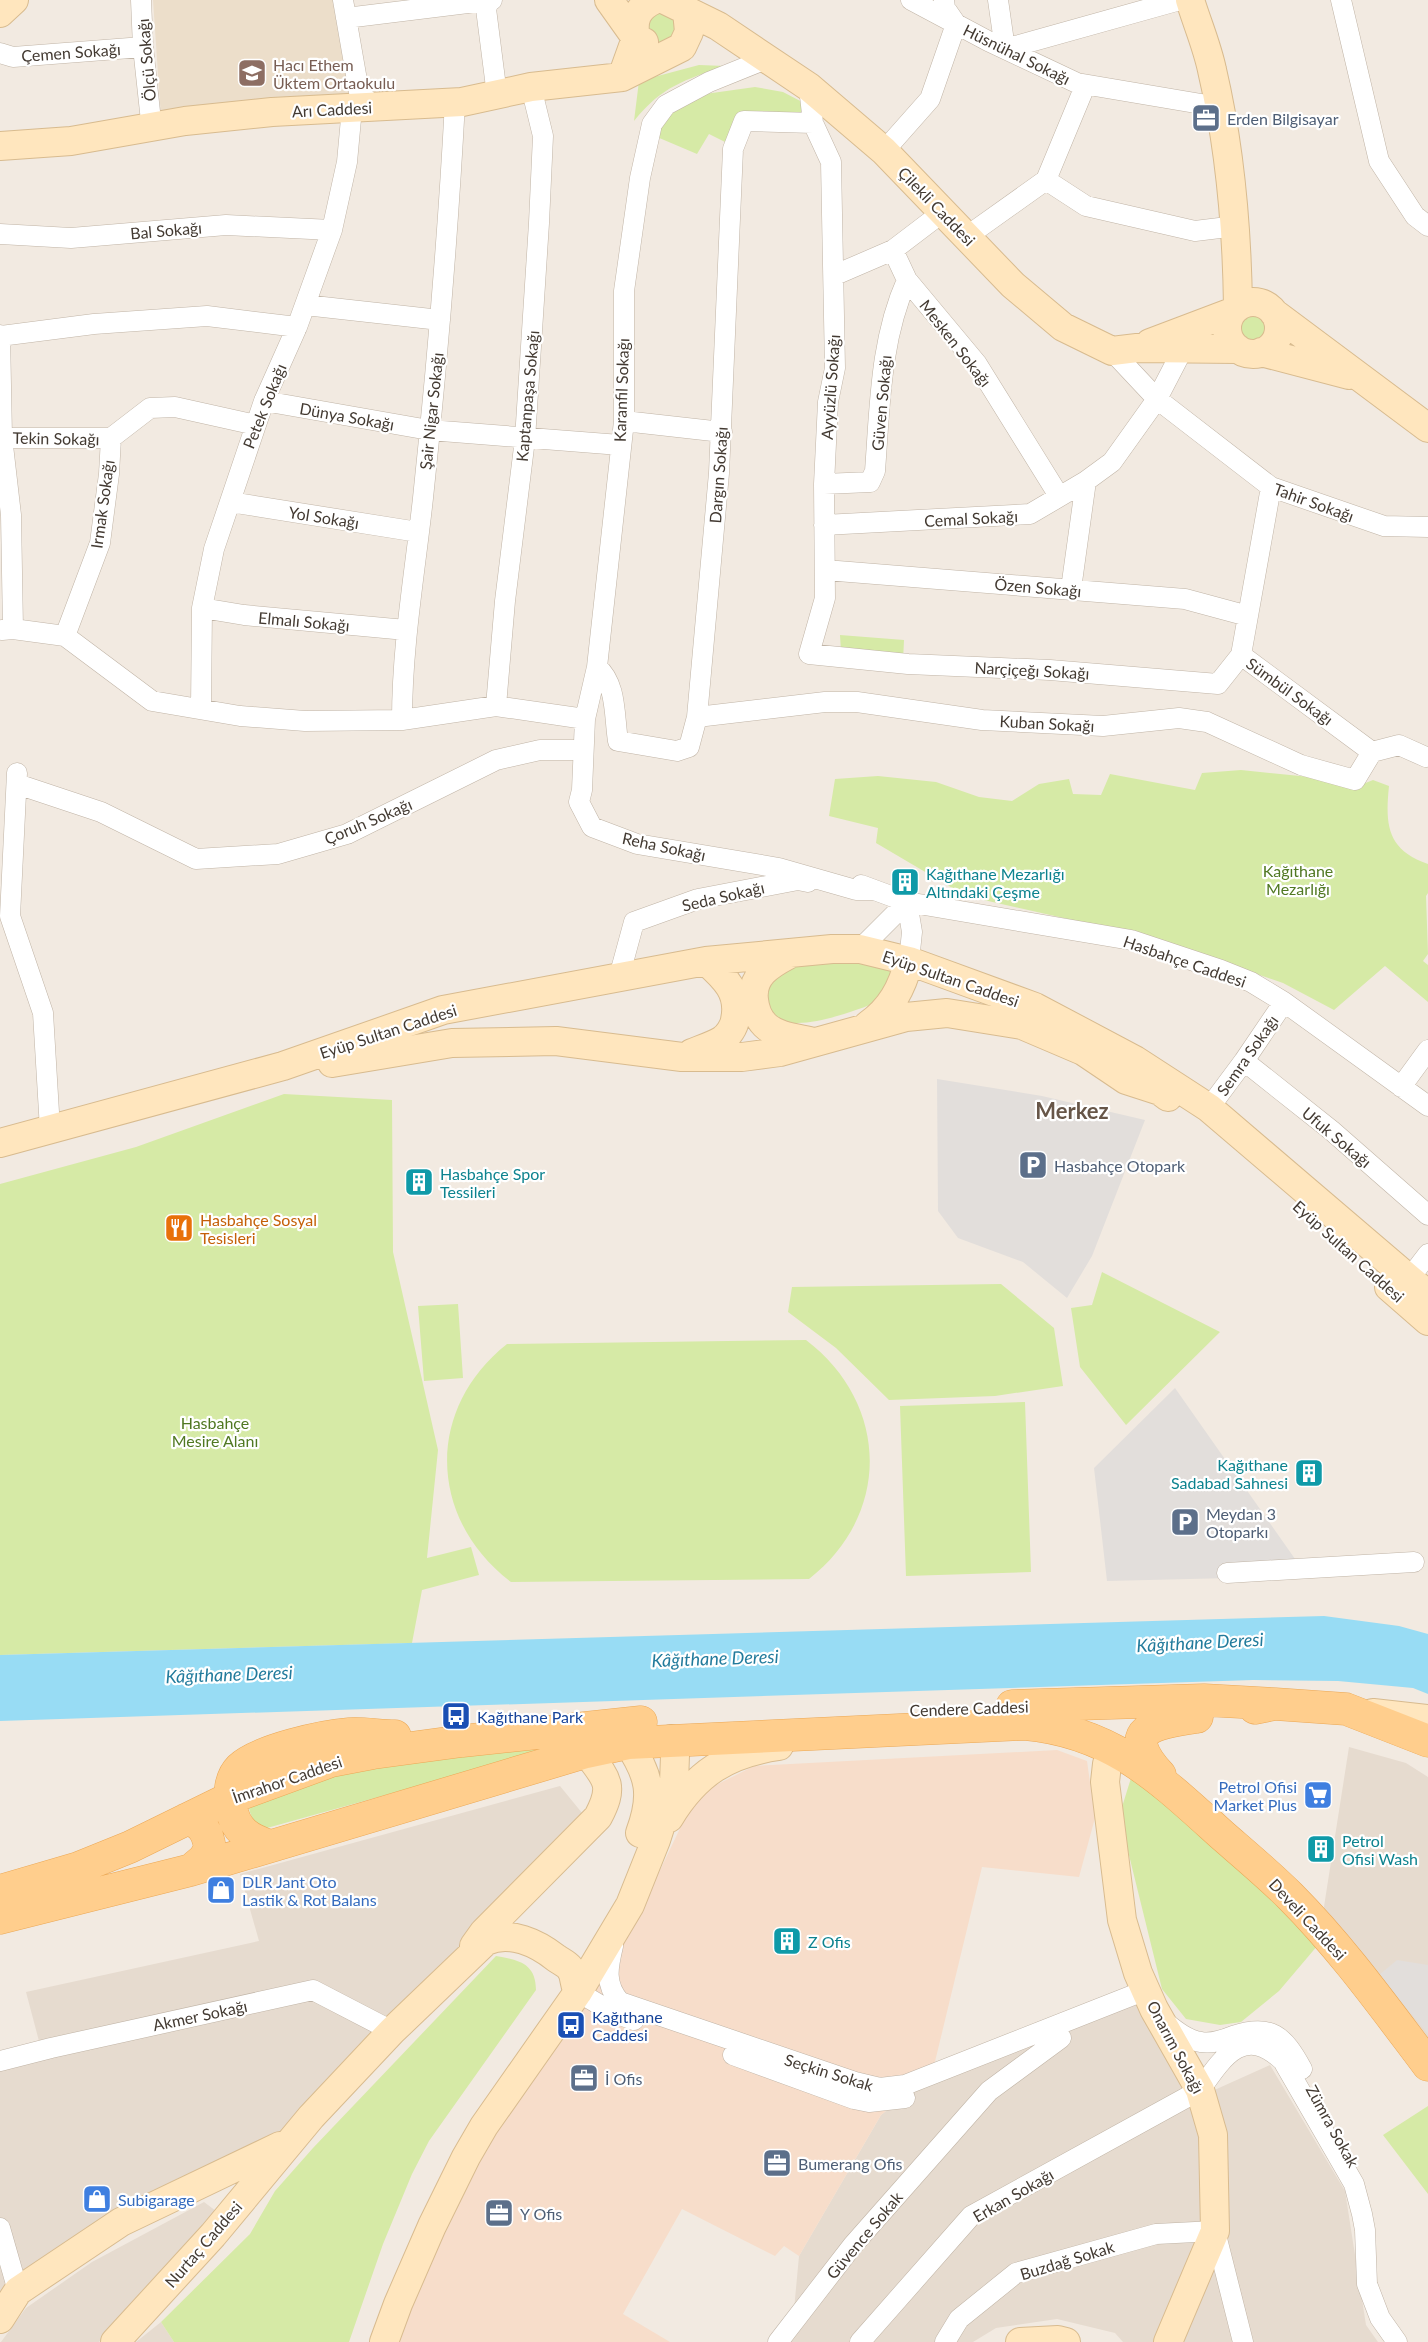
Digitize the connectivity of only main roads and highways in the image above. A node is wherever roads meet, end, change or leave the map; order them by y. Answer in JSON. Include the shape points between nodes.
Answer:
{"nodes":[{"id":1,"x":14,"y":0,"type":"edge"},
{"id":2,"x":609,"y":0,"type":"edge"},
{"id":3,"x":654,"y":0,"type":"edge"},
{"id":4,"x":1190,"y":0,"type":"edge"},
{"id":5,"x":676,"y":5,"type":"edge"},
{"id":6,"x":0,"y":13,"type":"edge"},
{"id":7,"x":636,"y":38,"type":"junction"},
{"id":8,"x":741,"y":44,"type":"junction"},
{"id":9,"x":674,"y":51,"type":"junction"},
{"id":10,"x":622,"y":77,"type":"junction"},
{"id":11,"x":0,"y":146,"type":"edge"},
{"id":12,"x":1237,"y":233,"type":"junction"},
{"id":13,"x":1235,"y":309,"type":"junction"},
{"id":14,"x":1272,"y":310,"type":"junction"},
{"id":15,"x":1125,"y":349,"type":"junction"},
{"id":16,"x":1249,"y":351,"type":"junction"},
{"id":17,"x":1363,"y":379,"type":"junction"},
{"id":18,"x":1428,"y":428,"type":"edge"},
{"id":19,"x":792,"y":952,"type":"junction"},
{"id":20,"x":705,"y":961,"type":"junction"},
{"id":21,"x":909,"y":961,"type":"junction"},
{"id":22,"x":858,"y":1032,"type":"junction"},
{"id":23,"x":818,"y":1042,"type":"junction"},
{"id":24,"x":682,"y":1057,"type":"junction"},
{"id":25,"x":284,"y":1066,"type":"junction"},
{"id":26,"x":0,"y":1143,"type":"edge"},
{"id":27,"x":1422,"y":1273,"type":"edge"},
{"id":28,"x":1428,"y":1321,"type":"edge"},
{"id":29,"x":1275,"y":1704,"type":"junction"},
{"id":30,"x":1346,"y":1709,"type":"junction"},
{"id":31,"x":1428,"y":1719,"type":"edge"},
{"id":32,"x":667,"y":1730,"type":"junction"},
{"id":33,"x":814,"y":1735,"type":"junction"},
{"id":34,"x":1428,"y":1741,"type":"edge"},
{"id":35,"x":628,"y":1743,"type":"junction"},
{"id":36,"x":1114,"y":1749,"type":"junction"},
{"id":37,"x":586,"y":1752,"type":"junction"},
{"id":38,"x":1172,"y":1789,"type":"junction"},
{"id":39,"x":230,"y":1798,"type":"junction"},
{"id":40,"x":187,"y":1819,"type":"junction"},
{"id":41,"x":656,"y":1840,"type":"junction"},
{"id":42,"x":270,"y":1846,"type":"junction"},
{"id":43,"x":191,"y":1870,"type":"junction"},
{"id":44,"x":538,"y":1877,"type":"junction"},
{"id":45,"x":0,"y":1891,"type":"edge"},
{"id":46,"x":0,"y":1918,"type":"edge"},
{"id":47,"x":543,"y":1948,"type":"junction"},
{"id":48,"x":464,"y":1960,"type":"junction"},
{"id":49,"x":574,"y":1981,"type":"junction"},
{"id":50,"x":1428,"y":2064,"type":"edge"},
{"id":51,"x":288,"y":2143,"type":"junction"},
{"id":52,"x":186,"y":2191,"type":"junction"},
{"id":53,"x":231,"y":2213,"type":"junction"},
{"id":54,"x":9,"y":2298,"type":"edge"},
{"id":55,"x":0,"y":2319,"type":"edge"},
{"id":56,"x":115,"y":2342,"type":"edge"},
{"id":57,"x":370,"y":2342,"type":"edge"},
{"id":58,"x":384,"y":2342,"type":"edge"},
{"id":59,"x":1020,"y":2342,"type":"edge"},
{"id":60,"x":1066,"y":2342,"type":"edge"},
{"id":61,"x":1168,"y":2342,"type":"edge"}],
"edges":[{"from":1,"to":6,"type":"main road"},
{"from":2,"to":7,"type":"main road"},
{"from":3,"to":7,"type":"main road","via":[[639,10],[635,19]]},
{"from":4,"to":12,"type":"main road","via":[[1212,68]]},
{"from":5,"to":8,"type":"main road","name":"Çilekli Caddesi","via":[[718,26]]},
{"from":5,"to":9,"type":"main road","via":[[689,32]]},
{"from":7,"to":9,"type":"main road"},
{"from":7,"to":10,"type":"main road"},
{"from":8,"to":9,"type":"main road"},
{"from":8,"to":15,"type":"main road","name":"Çilekli Caddesi","via":[[809,87],[884,151],[1012,285],[1063,327]]},
{"from":9,"to":10,"type":"main road"},
{"from":10,"to":11,"type":"main road","name":"Arı Caddesi","via":[[531,87],[455,102],[272,112],[184,121],[71,141]]},
{"from":12,"to":13,"type":"main road"},
{"from":12,"to":14,"type":"main road"},
{"from":13,"to":14,"type":"main road","via":[[1253,302]]},
{"from":13,"to":15,"type":"main road"},
{"from":13,"to":16,"type":"main road","via":[[1228,319],[1228,336]]},
{"from":14,"to":16,"type":"main road","via":[[1279,328],[1274,344]]},
{"from":14,"to":17,"type":"main road"},
{"from":15,"to":16,"type":"main road","name":"Çilekli Caddesi"},
{"from":16,"to":17,"type":"main road","name":"Çilekli Caddesi"},
{"from":17,"to":18,"type":"main road"},
{"from":19,"to":20,"type":"main road","name":"Eyüp Sultan Caddesi"},
{"from":19,"to":21,"type":"main road","name":"Eyüp Sultan Caddesi","via":[[860,949]]},
{"from":19,"to":23,"type":"main road","via":[[758,975],[752,993],[755,1010],[766,1026],[781,1035]]},
{"from":20,"to":24,"type":"main road","via":[[733,990],[738,1008],[734,1025],[723,1039]]},
{"from":20,"to":25,"type":"main road","name":"Eyüp Sultan Caddesi","via":[[443,1010]]},
{"from":21,"to":22,"type":"main road","via":[[894,1001]]},
{"from":21,"to":27,"type":"main road","name":"Eyüp Sultan Caddesi","via":[[1035,1006],[1135,1060],[1209,1108]]},
{"from":22,"to":23,"type":"main road","name":"Eyüp Sultan Caddesi"},
{"from":22,"to":28,"type":"main road","name":"Eyüp Sultan Caddesi","via":[[906,1017],[946,1013],[1022,1025],[1083,1051],[1126,1080],[1160,1091],[1233,1147]]},
{"from":23,"to":24,"type":"main road","name":"Eyüp Sultan Caddesi","via":[[780,1052]]},
{"from":24,"to":25,"type":"main road","name":"Eyüp Sultan Caddesi","via":[[556,1041],[475,1042]]},
{"from":25,"to":26,"type":"main road","name":"Eyüp Sultan Caddesi"},
{"from":29,"to":30,"type":"main road"},
{"from":29,"to":32,"type":"main road","name":"Cendere Caddesi","via":[[1180,1701]]},
{"from":29,"to":38,"type":"main road","via":[[1156,1724],[1147,1729],[1141,1750]]},
{"from":30,"to":31,"type":"main road"},
{"from":30,"to":34,"type":"main road"},
{"from":32,"to":33,"type":"main road","name":"Cendere Caddesi"},
{"from":32,"to":35,"type":"main road","name":"Cendere Caddesi"},
{"from":32,"to":39,"type":"main road","via":[[462,1741],[349,1734],[322,1738],[254,1759],[239,1769]]},
{"from":32,"to":41,"type":"main road","via":[[676,1772]]},
{"from":33,"to":36,"type":"main road","name":"Cendere Caddesi","via":[[1025,1724],[1067,1730]]},
{"from":33,"to":41,"type":"main road","via":[[722,1762],[673,1811]]},
{"from":35,"to":37,"type":"main road"},
{"from":35,"to":49,"type":"main road","via":[[648,1780],[648,1806],[617,1892]]},
{"from":36,"to":38,"type":"main road","name":"Cendere Caddesi"},
{"from":36,"to":61,"type":"main road","name":"Onarım Sokağı","via":[[1105,1782],[1122,1920],[1138,1973],[1200,2090],[1213,2135],[1215,2231]]},
{"from":37,"to":42,"type":"main road"},
{"from":37,"to":44,"type":"main road","via":[[606,1782],[607,1801],[598,1817]]},
{"from":38,"to":50,"type":"main road","name":"Develi Caddesi","via":[[1290,1896]]},
{"from":39,"to":40,"type":"main road","name":"İmrahor Caddesi"},
{"from":39,"to":42,"type":"main road","via":[[239,1830]]},
{"from":40,"to":43,"type":"main road","via":[[202,1826],[210,1850]]},
{"from":40,"to":45,"type":"main road","name":"İmrahor Caddesi","via":[[78,1868]]},
{"from":41,"to":49,"type":"main road","via":[[630,1905]]},
{"from":42,"to":43,"type":"main road"},
{"from":43,"to":46,"type":"main road"},
{"from":44,"to":47,"type":"main road","via":[[524,1902],[524,1916]]},
{"from":44,"to":48,"type":"main road","via":[[484,1932]]},
{"from":47,"to":48,"type":"main road","via":[[522,1940],[495,1937]]},
{"from":47,"to":49,"type":"main road"},
{"from":48,"to":51,"type":"main road","name":"Nurtaç Caddesi"},
{"from":49,"to":57,"type":"main road","via":[[468,2117],[447,2151],[392,2278]]},
{"from":49,"to":58,"type":"main road","via":[[466,2157],[428,2235]]},
{"from":51,"to":52,"type":"main road"},
{"from":51,"to":53,"type":"main road","name":"Nurtaç Caddesi"},
{"from":52,"to":53,"type":"main road","via":[[225,2187],[237,2196]]},
{"from":52,"to":54,"type":"main road","via":[[121,2222]]},
{"from":53,"to":56,"type":"main road","name":"Nurtaç Caddesi"},
{"from":54,"to":55,"type":"main road"},
{"from":59,"to":60,"type":"main road"}]}
